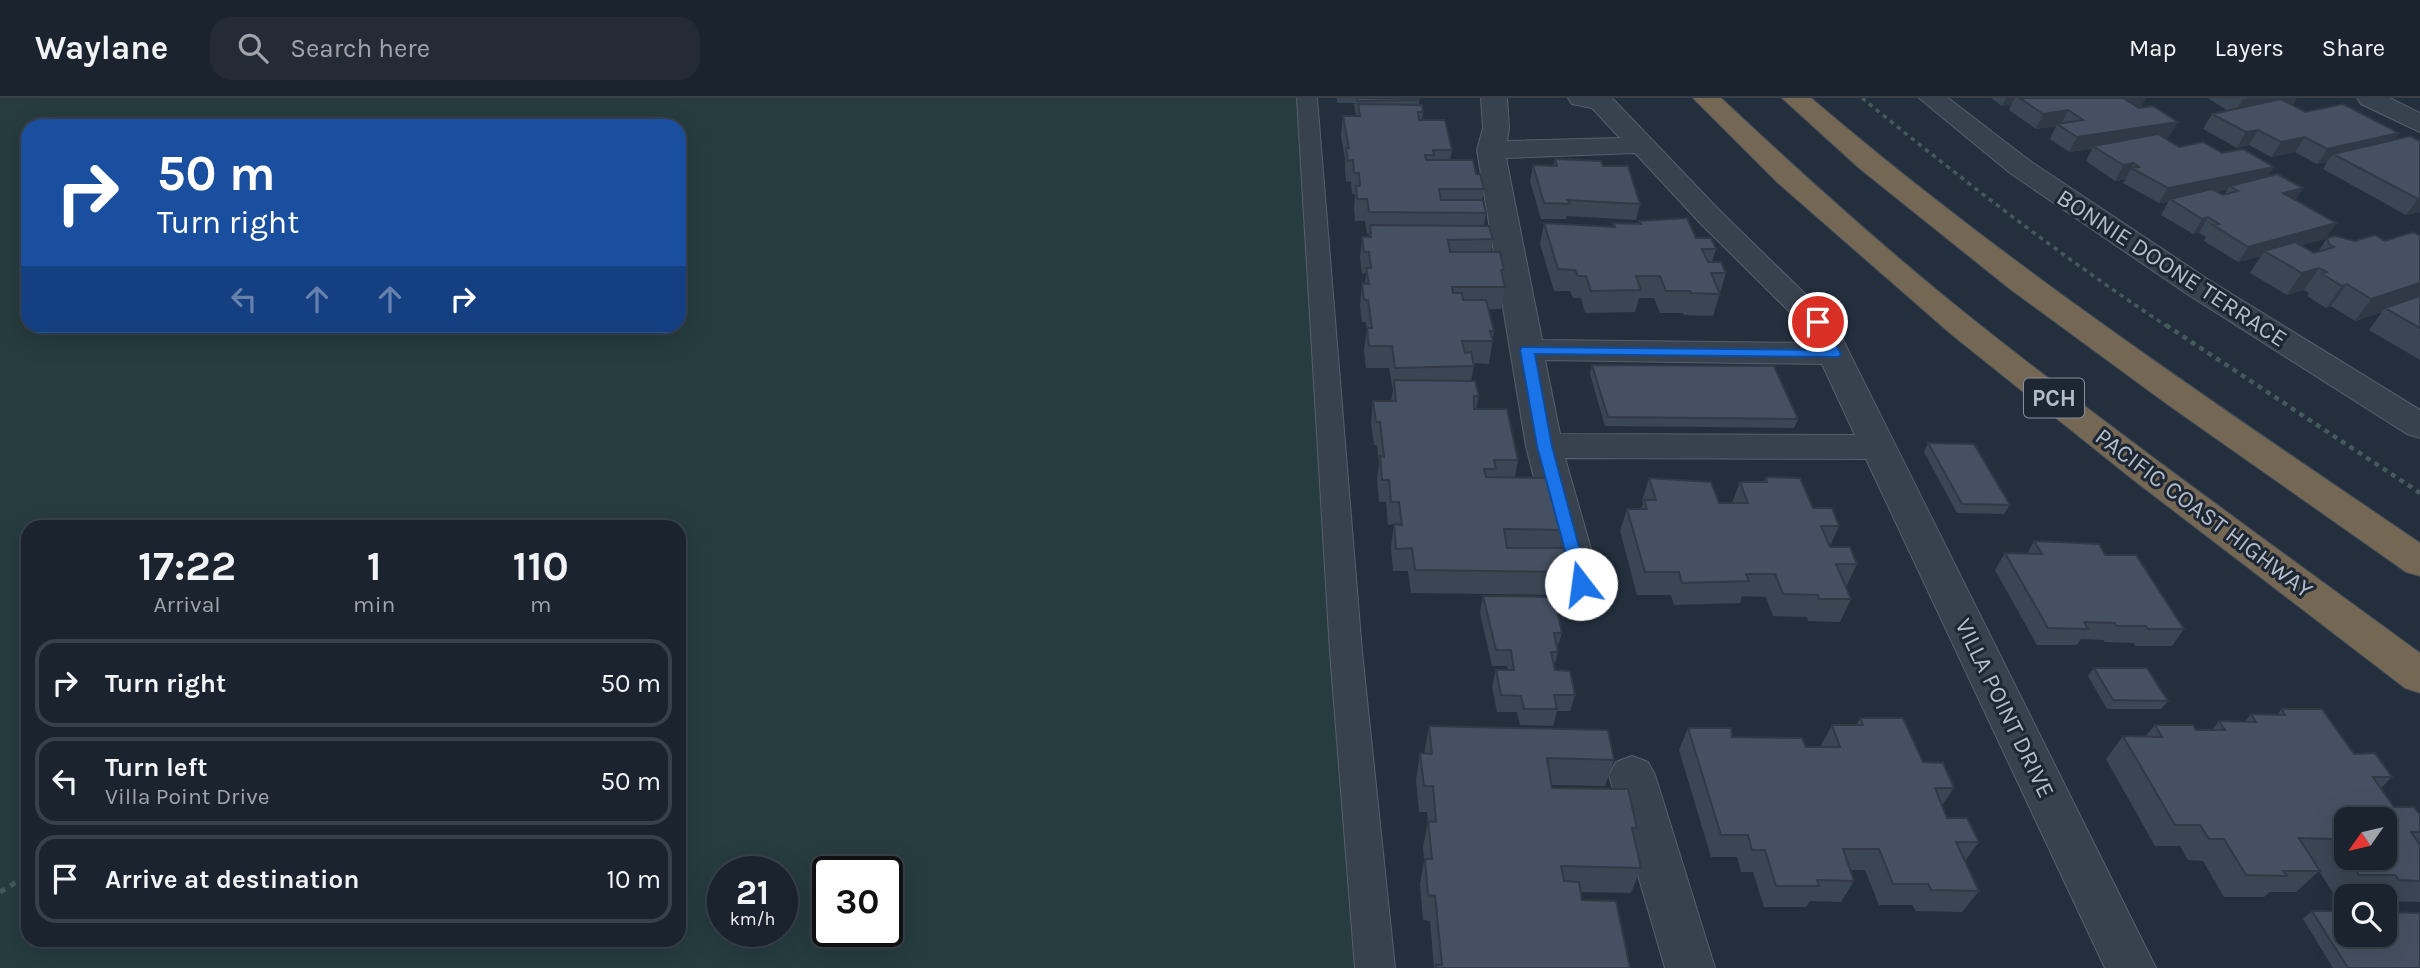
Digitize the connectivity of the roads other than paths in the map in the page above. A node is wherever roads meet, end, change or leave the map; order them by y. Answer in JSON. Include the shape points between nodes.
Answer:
{"nodes":[{"id":1,"x":1307,"y":98,"type":"edge"},
{"id":2,"x":1494,"y":98,"type":"edge"},
{"id":3,"x":1581,"y":98,"type":"edge"},
{"id":4,"x":1706,"y":98,"type":"edge"},
{"id":5,"x":1795,"y":98,"type":"edge"},
{"id":6,"x":1931,"y":98,"type":"edge"},
{"id":7,"x":2370,"y":98,"type":"edge"},
{"id":8,"x":2420,"y":124,"type":"edge"},
{"id":9,"x":1642,"y":145,"type":"junction"},
{"id":10,"x":1491,"y":150,"type":"junction"},
{"id":11,"x":1527,"y":350,"type":"junction"},
{"id":12,"x":1834,"y":354,"type":"junction"},
{"id":13,"x":2420,"y":426,"type":"edge"},
{"id":14,"x":1544,"y":446,"type":"junction"},
{"id":15,"x":1878,"y":447,"type":"junction"},
{"id":16,"x":2420,"y":562,"type":"edge"},
{"id":17,"x":1581,"y":584,"type":"dead end"},
{"id":18,"x":2420,"y":676,"type":"edge"},
{"id":19,"x":1632,"y":775,"type":"dead end"},
{"id":20,"x":1375,"y":968,"type":"edge"},
{"id":21,"x":1690,"y":968,"type":"edge"},
{"id":22,"x":2131,"y":968,"type":"edge"}],
"edges":[{"from":1,"to":20,"type":"lane","via":[[1346,652]]},
{"from":2,"to":10,"type":"street","via":[[1496,128]]},
{"from":3,"to":9,"type":"street","name":"VILLA POINT DRIVE","via":[[1601,102]]},
{"from":4,"to":18,"type":"highway","name":"PACIFIC COAST HIGHWAY","number":"PCH","via":[[1897,272],[2097,433]]},
{"from":5,"to":16,"type":"highway","via":[[2059,310]]},
{"from":6,"to":13,"type":"street","name":"BONNIE DOONE TERRACE","via":[[2020,167],[2186,280]]},
{"from":7,"to":8,"type":"street"},
{"from":9,"to":10,"type":"street"},
{"from":9,"to":12,"type":"street","name":"VILLA POINT DRIVE","via":[[1818,322]]},
{"from":10,"to":11,"type":"street"},
{"from":11,"to":12,"type":"street"},
{"from":11,"to":14,"type":"street"},
{"from":12,"to":15,"type":"street","name":"VILLA POINT DRIVE"},
{"from":14,"to":15,"type":"street"},
{"from":14,"to":17,"type":"street"},
{"from":15,"to":22,"type":"street","name":"VILLA POINT DRIVE"},
{"from":19,"to":21,"type":"street"}]}
